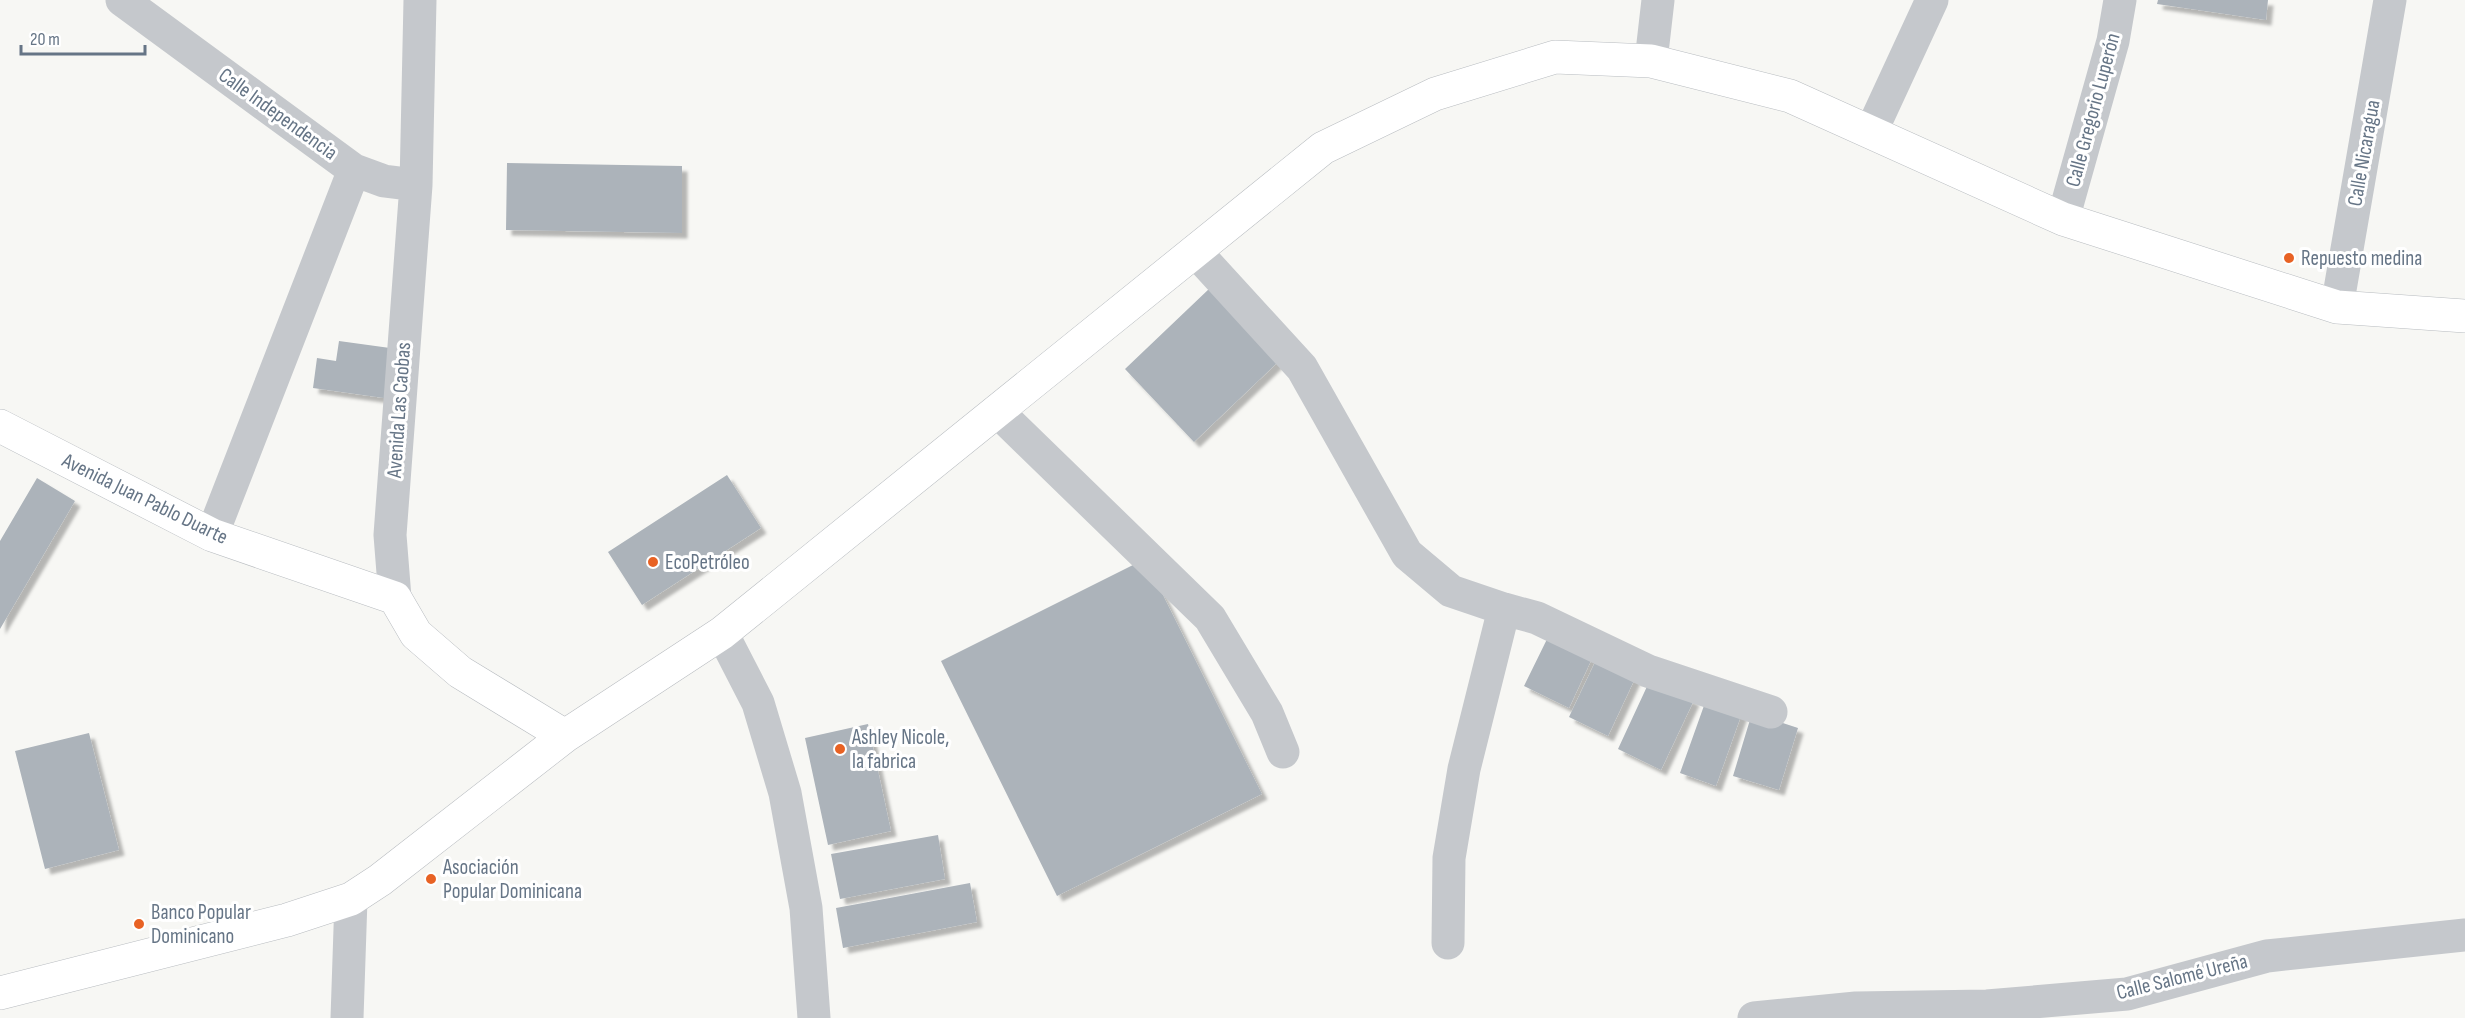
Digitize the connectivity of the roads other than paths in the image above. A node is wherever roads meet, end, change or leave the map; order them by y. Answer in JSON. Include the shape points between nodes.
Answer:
{"nodes":[{"id":1,"x":122,"y":0,"type":"edge"},
{"id":2,"x":420,"y":0,"type":"edge"},
{"id":3,"x":1658,"y":0,"type":"edge"},
{"id":4,"x":1932,"y":0,"type":"edge"},
{"id":5,"x":2120,"y":0,"type":"edge"},
{"id":6,"x":2390,"y":0,"type":"edge"},
{"id":7,"x":1651,"y":61,"type":"junction"},
{"id":8,"x":1871,"y":132,"type":"junction"},
{"id":9,"x":354,"y":170,"type":"junction"},
{"id":10,"x":416,"y":185,"type":"junction"},
{"id":11,"x":2063,"y":219,"type":"junction"},
{"id":12,"x":1195,"y":250,"type":"junction"},
{"id":13,"x":2337,"y":307,"type":"junction"},
{"id":14,"x":2465,"y":316,"type":"edge"},
{"id":15,"x":997,"y":411,"type":"junction"},
{"id":16,"x":0,"y":426,"type":"edge"},
{"id":17,"x":212,"y":535,"type":"junction"},
{"id":18,"x":395,"y":598,"type":"junction"},
{"id":19,"x":1504,"y":609,"type":"junction"},
{"id":20,"x":722,"y":633,"type":"junction"},
{"id":21,"x":1771,"y":712,"type":"dead end"},
{"id":22,"x":565,"y":736,"type":"junction"},
{"id":23,"x":1283,"y":752,"type":"dead end"},
{"id":24,"x":351,"y":900,"type":"junction"},
{"id":25,"x":2465,"y":935,"type":"edge"},
{"id":26,"x":1448,"y":943,"type":"dead end"},
{"id":27,"x":0,"y":993,"type":"edge"},
{"id":28,"x":816,"y":1016,"type":"edge"},
{"id":29,"x":347,"y":1018,"type":"edge"},
{"id":30,"x":1754,"y":1018,"type":"edge"}],
"edges":[{"from":1,"to":9,"type":"street","name":"Calle Independencia"},
{"from":2,"to":10,"type":"street","name":"Avenida Las Caobas"},
{"from":3,"to":7,"type":"street"},
{"from":4,"to":8,"type":"street"},
{"from":5,"to":11,"type":"street","name":"Calle Gregorio Luperón","via":[[2113,41]]},
{"from":6,"to":13,"type":"street","name":"Calle Nicaragua"},
{"from":7,"to":8,"type":"main road","via":[[1790,96]]},
{"from":7,"to":12,"type":"main road","via":[[1555,57],[1435,94],[1323,148]]},
{"from":8,"to":11,"type":"main road"},
{"from":9,"to":10,"type":"street","name":"Calle Independencia","via":[[384,181]]},
{"from":9,"to":17,"type":"street"},
{"from":10,"to":18,"type":"street","name":"Avenida Las Caobas","via":[[390,535]]},
{"from":11,"to":13,"type":"main road"},
{"from":12,"to":15,"type":"main road"},
{"from":12,"to":19,"type":"street","via":[[1302,369],[1407,554],[1451,591]]},
{"from":13,"to":14,"type":"main road"},
{"from":15,"to":20,"type":"main road"},
{"from":15,"to":23,"type":"street","via":[[1210,618],[1267,713]]},
{"from":16,"to":17,"type":"main road","name":"Avenida Juan Pablo Duarte"},
{"from":17,"to":18,"type":"main road","name":"Avenida Juan Pablo Duarte"},
{"from":18,"to":22,"type":"main road","name":"Avenida Las Caobas","via":[[416,634],[460,672]]},
{"from":19,"to":21,"type":"street","via":[[1537,618],[1648,671]]},
{"from":19,"to":26,"type":"street","via":[[1464,769],[1451,847]]},
{"from":20,"to":22,"type":"main road"},
{"from":20,"to":28,"type":"street","via":[[758,703],[785,793],[806,908]]},
{"from":22,"to":24,"type":"main road"},
{"from":24,"to":27,"type":"main road"},
{"from":24,"to":29,"type":"street"},
{"from":25,"to":30,"type":"street","name":"Calle Salomé Ureña","via":[[2267,956],[2127,994],[1987,1006],[1856,1008]]}]}
